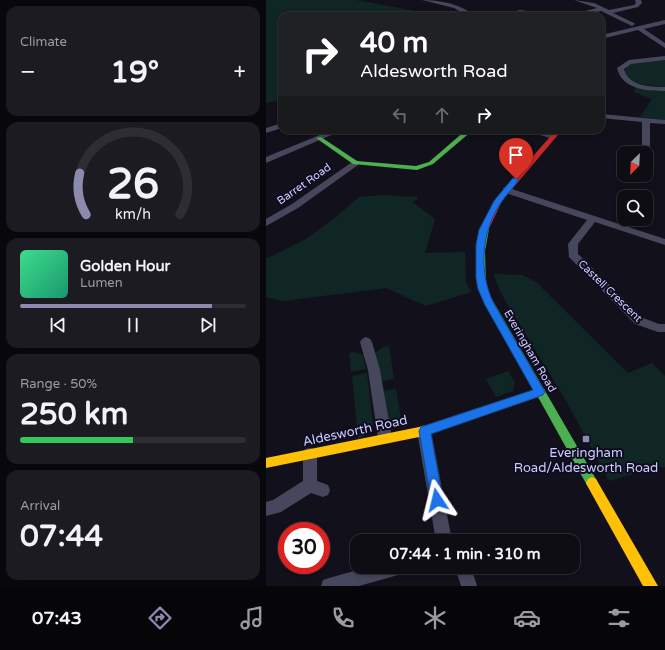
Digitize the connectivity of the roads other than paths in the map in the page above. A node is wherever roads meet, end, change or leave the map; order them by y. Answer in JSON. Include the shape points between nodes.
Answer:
{"nodes":[{"id":1,"x":425,"y":0,"type":"edge"},
{"id":2,"x":461,"y":0,"type":"edge"},
{"id":3,"x":577,"y":0,"type":"edge"},
{"id":4,"x":638,"y":0,"type":"edge"},
{"id":5,"x":437,"y":1,"type":"edge"},
{"id":6,"x":452,"y":5,"type":"junction"},
{"id":7,"x":605,"y":11,"type":"junction"},
{"id":8,"x":465,"y":12,"type":"edge"},
{"id":9,"x":598,"y":12,"type":"edge"},
{"id":10,"x":665,"y":17,"type":"edge"},
{"id":11,"x":665,"y":22,"type":"edge"},
{"id":12,"x":636,"y":26,"type":"junction"},
{"id":13,"x":605,"y":31,"type":"edge"},
{"id":14,"x":605,"y":36,"type":"edge"},
{"id":15,"x":665,"y":46,"type":"edge"},
{"id":16,"x":665,"y":58,"type":"edge"},
{"id":17,"x":665,"y":89,"type":"edge"},
{"id":18,"x":605,"y":116,"type":"edge"},
{"id":19,"x":646,"y":120,"type":"junction"},
{"id":20,"x":665,"y":122,"type":"edge"},
{"id":21,"x":278,"y":126,"type":"edge"},
{"id":22,"x":266,"y":131,"type":"edge"},
{"id":23,"x":330,"y":134,"type":"edge"},
{"id":24,"x":465,"y":134,"type":"edge"},
{"id":25,"x":556,"y":134,"type":"edge"},
{"id":26,"x":319,"y":138,"type":"junction"},
{"id":27,"x":646,"y":146,"type":"edge"},
{"id":28,"x":266,"y":160,"type":"edge"},
{"id":29,"x":355,"y":163,"type":"junction"},
{"id":30,"x":506,"y":190,"type":"junction"},
{"id":31,"x":592,"y":219,"type":"junction"},
{"id":32,"x":266,"y":223,"type":"edge"},
{"id":33,"x":665,"y":242,"type":"edge"},
{"id":34,"x":665,"y":328,"type":"edge"},
{"id":35,"x":366,"y":342,"type":"dead end"},
{"id":36,"x":540,"y":392,"type":"junction"},
{"id":37,"x":424,"y":431,"type":"junction"},
{"id":38,"x":385,"y":438,"type":"junction"},
{"id":39,"x":310,"y":454,"type":"junction"},
{"id":40,"x":266,"y":463,"type":"edge"},
{"id":41,"x":266,"y":509,"type":"edge"},
{"id":42,"x":443,"y":534,"type":"edge"},
{"id":43,"x":373,"y":574,"type":"edge"},
{"id":44,"x":465,"y":574,"type":"edge"},
{"id":45,"x":329,"y":586,"type":"edge"},
{"id":46,"x":469,"y":586,"type":"edge"},
{"id":47,"x":651,"y":586,"type":"edge"}],
"edges":[{"from":1,"to":5,"type":"street"},
{"from":2,"to":6,"type":"street"},
{"from":3,"to":7,"type":"street"},
{"from":4,"to":7,"type":"street","via":[[639,5],[636,6]]},
{"from":5,"to":6,"type":"street"},
{"from":6,"to":8,"type":"street"},
{"from":7,"to":9,"type":"street"},
{"from":7,"to":12,"type":"street"},
{"from":10,"to":12,"type":"street"},
{"from":11,"to":12,"type":"street","via":[[646,27]]},
{"from":12,"to":13,"type":"street"},
{"from":12,"to":14,"type":"street"},
{"from":12,"to":15,"type":"street"},
{"from":16,"to":17,"type":"street","via":[[629,62],[620,68],[625,80],[632,84]]},
{"from":18,"to":19,"type":"street"},
{"from":19,"to":20,"type":"street"},
{"from":19,"to":27,"type":"street"},
{"from":21,"to":22,"type":"street"},
{"from":23,"to":26,"type":"street"},
{"from":24,"to":29,"type":"street","via":[[426,166],[412,168]]},
{"from":25,"to":30,"type":"street","name":"Everingham Road"},
{"from":26,"to":28,"type":"street"},
{"from":26,"to":29,"type":"street"},
{"from":29,"to":32,"type":"street","name":"Barret Road","via":[[295,206]]},
{"from":30,"to":31,"type":"street"},
{"from":30,"to":36,"type":"street","name":"Everingham Road","via":[[483,230],[480,245],[480,278],[489,305]]},
{"from":31,"to":33,"type":"street"},
{"from":31,"to":34,"type":"street","name":"Castell Crescent","via":[[573,244],[573,255],[639,321]]},
{"from":35,"to":38,"type":"street","via":[[374,370]]},
{"from":36,"to":37,"type":"street","name":"Aldesworth Road"},
{"from":36,"to":47,"type":"street","name":"Everingham Road"},
{"from":37,"to":38,"type":"street","name":"Aldesworth Road"},
{"from":37,"to":42,"type":"street"},
{"from":38,"to":39,"type":"street","name":"Aldesworth Road"},
{"from":39,"to":40,"type":"street","name":"Aldesworth Road"},
{"from":39,"to":41,"type":"street","via":[[317,488]]},
{"from":43,"to":45,"type":"street"},
{"from":44,"to":46,"type":"street"}]}
